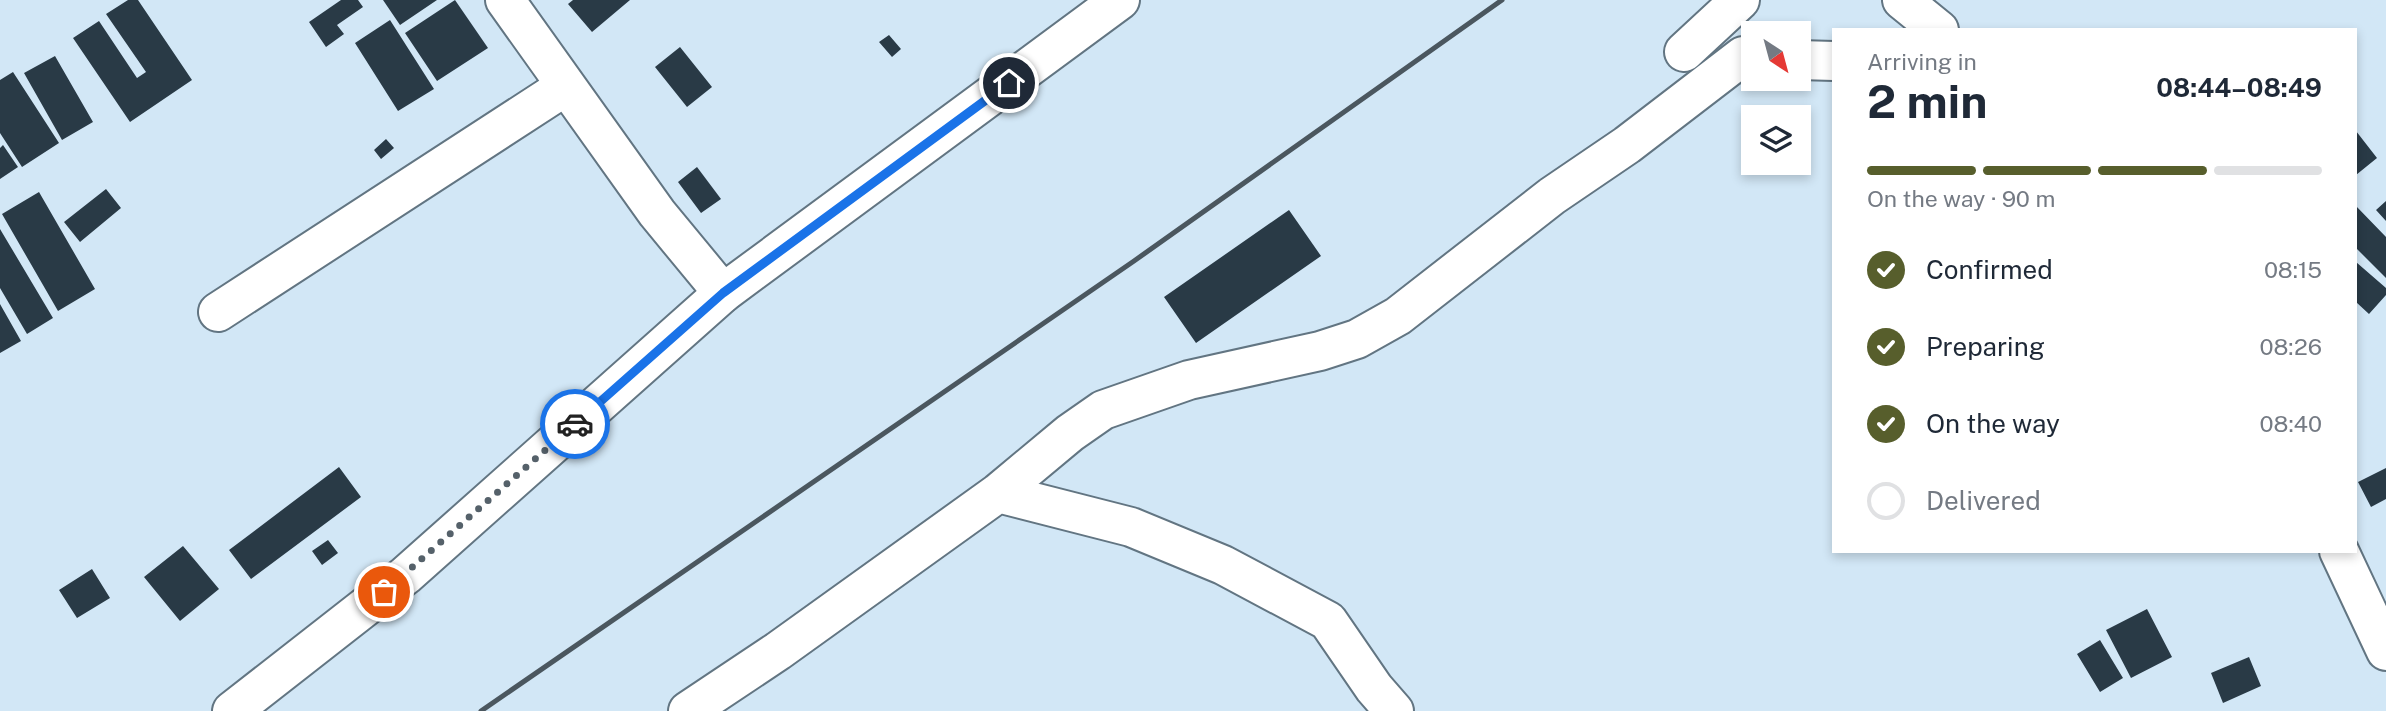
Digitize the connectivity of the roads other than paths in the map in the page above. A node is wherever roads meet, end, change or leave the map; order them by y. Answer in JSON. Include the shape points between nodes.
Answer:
{"nodes":[{"id":1,"x":505,"y":0,"type":"edge"},
{"id":2,"x":1120,"y":0,"type":"edge"},
{"id":3,"x":1740,"y":0,"type":"edge"},
{"id":4,"x":1902,"y":0,"type":"edge"},
{"id":5,"x":1937,"y":28,"type":"edge"},
{"id":6,"x":1741,"y":56,"type":"edge"},
{"id":7,"x":1811,"y":60,"type":"edge"},
{"id":8,"x":1832,"y":61,"type":"edge"},
{"id":9,"x":1741,"y":62,"type":"edge"},
{"id":10,"x":566,"y":86,"type":"junction"},
{"id":11,"x":723,"y":293,"type":"junction"},
{"id":12,"x":218,"y":312,"type":"dead end"},
{"id":13,"x":998,"y":493,"type":"junction"},
{"id":14,"x":2341,"y":553,"type":"edge"},
{"id":15,"x":2372,"y":592,"type":"edge"},
{"id":16,"x":2386,"y":651,"type":"edge"},
{"id":17,"x":232,"y":711,"type":"edge"},
{"id":18,"x":688,"y":711,"type":"edge"},
{"id":19,"x":1394,"y":711,"type":"edge"}],
"edges":[{"from":1,"to":10,"type":"street"},
{"from":2,"to":11,"type":"street"},
{"from":3,"to":6,"type":"street","via":[[1684,52]]},
{"from":4,"to":5,"type":"street"},
{"from":7,"to":8,"type":"street"},
{"from":9,"to":13,"type":"street","via":[[1552,196],[1398,316],[1357,339],[1320,351],[1189,380],[1103,410]]},
{"from":10,"to":11,"type":"street","via":[[657,213]]},
{"from":10,"to":12,"type":"street"},
{"from":11,"to":17,"type":"street","via":[[405,575]]},
{"from":13,"to":18,"type":"street"},
{"from":13,"to":19,"type":"street","via":[[1131,527],[1223,565],[1328,621]]},
{"from":14,"to":15,"type":"street"},
{"from":15,"to":16,"type":"street"}]}
